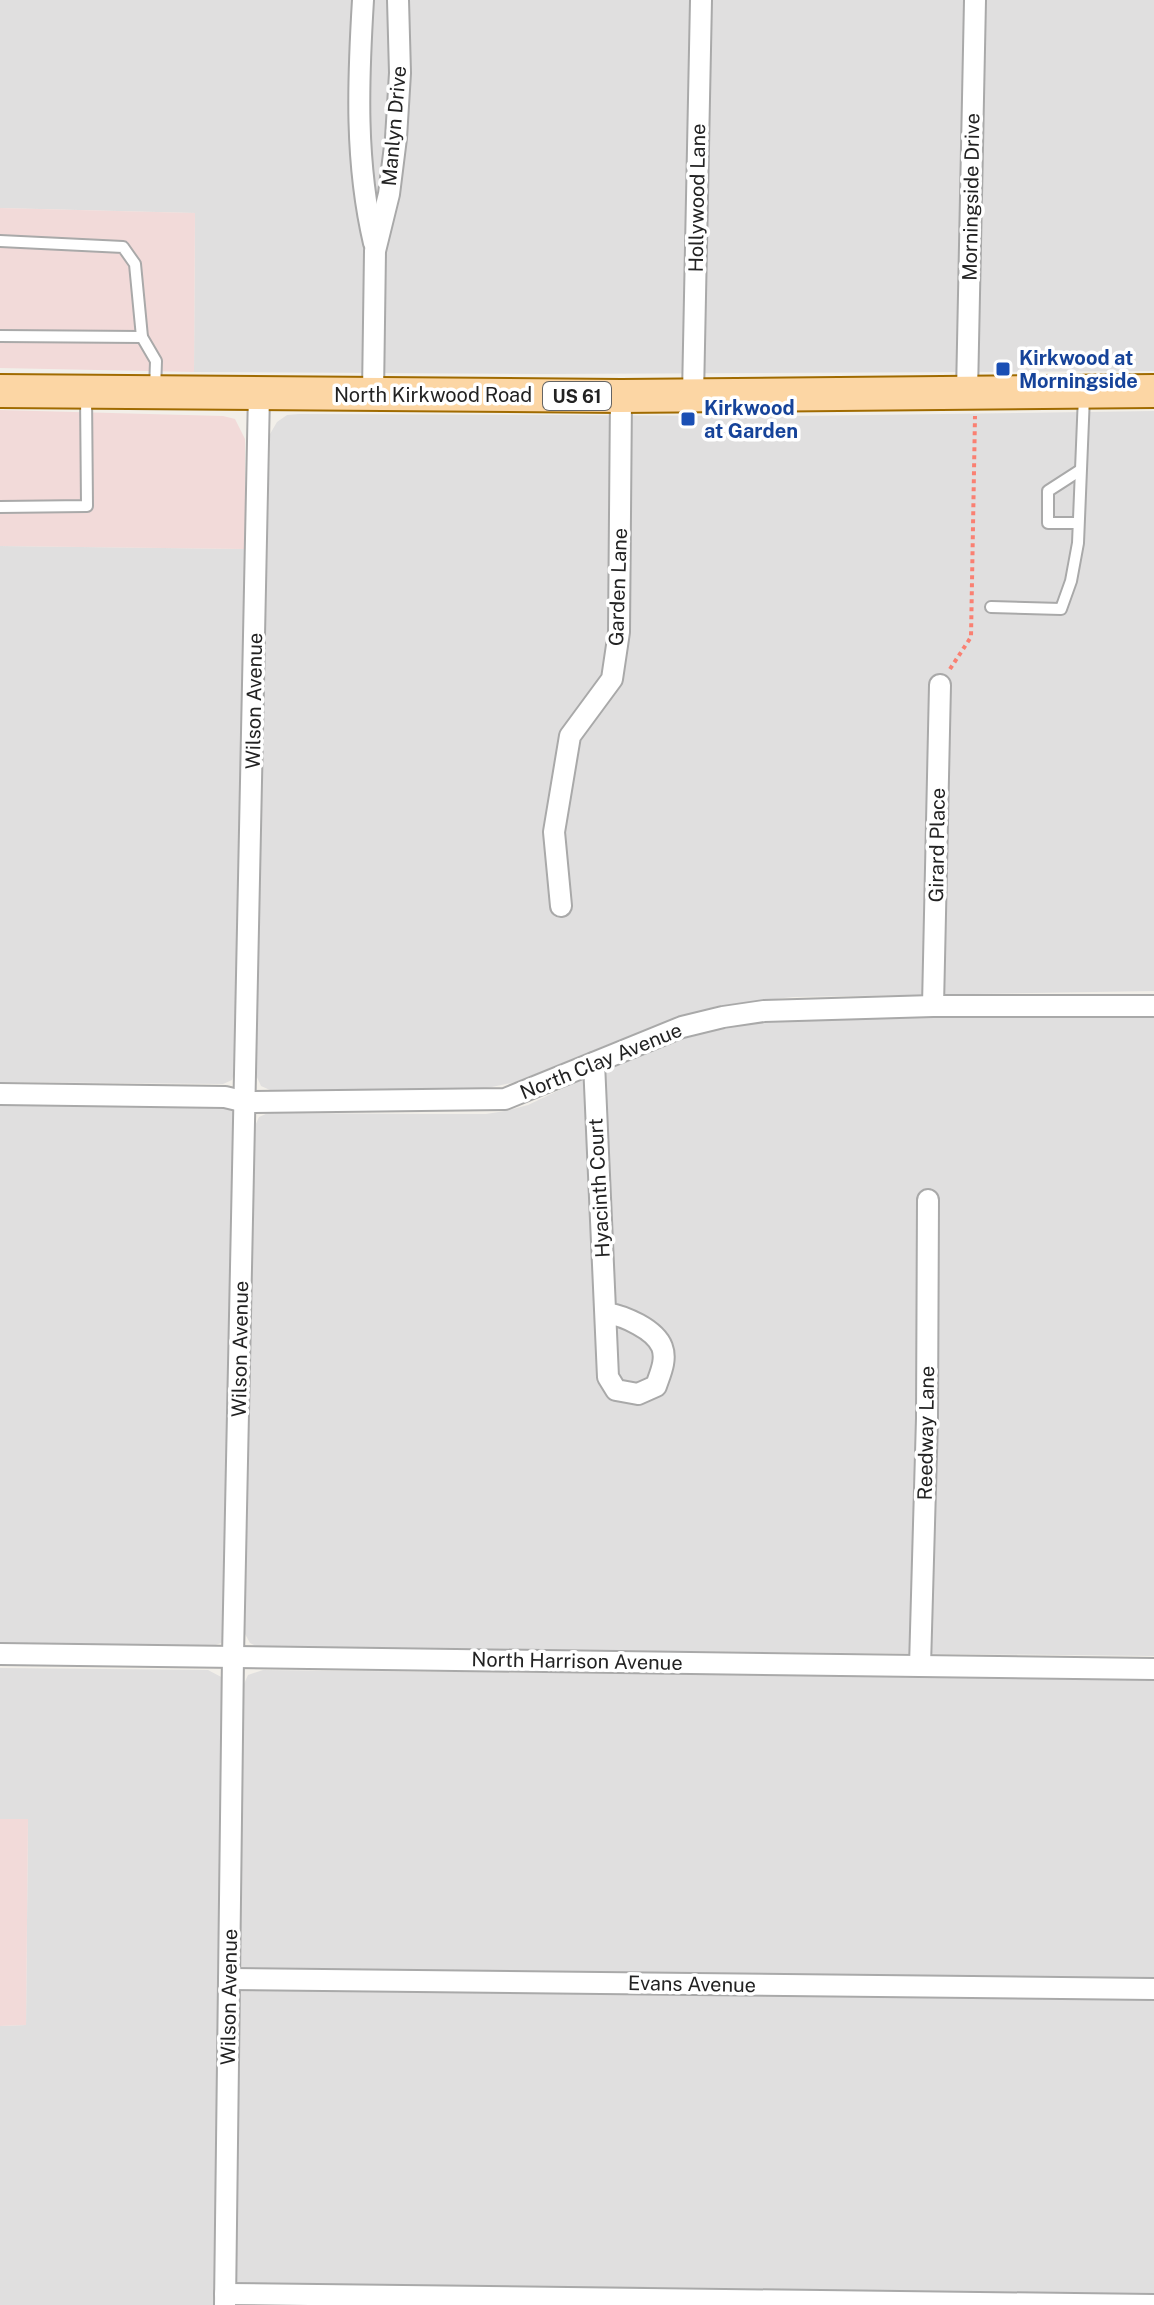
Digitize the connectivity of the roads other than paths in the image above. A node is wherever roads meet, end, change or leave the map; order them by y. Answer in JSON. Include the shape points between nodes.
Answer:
{"nodes":[{"id":1,"x":363,"y":0,"type":"edge"},
{"id":2,"x":398,"y":0,"type":"edge"},
{"id":3,"x":701,"y":0,"type":"edge"},
{"id":4,"x":975,"y":0,"type":"edge"},
{"id":5,"x":0,"y":241,"type":"edge"},
{"id":6,"x":375,"y":251,"type":"junction"},
{"id":7,"x":0,"y":336,"type":"edge"},
{"id":8,"x":142,"y":337,"type":"junction"},
{"id":9,"x":1084,"y":390,"type":"junction"},
{"id":10,"x":0,"y":391,"type":"edge"},
{"id":11,"x":1154,"y":391,"type":"edge"},
{"id":12,"x":86,"y":392,"type":"junction"},
{"id":13,"x":154,"y":392,"type":"junction"},
{"id":14,"x":259,"y":393,"type":"junction"},
{"id":15,"x":972,"y":393,"type":"junction"},
{"id":16,"x":373,"y":394,"type":"junction"},
{"id":17,"x":693,"y":395,"type":"junction"},
{"id":18,"x":621,"y":396,"type":"junction"},
{"id":19,"x":1079,"y":471,"type":"junction"},
{"id":20,"x":0,"y":507,"type":"edge"},
{"id":21,"x":1078,"y":523,"type":"junction"},
{"id":22,"x":991,"y":607,"type":"dead end"},
{"id":23,"x":940,"y":685,"type":"road end"},
{"id":24,"x":561,"y":906,"type":"dead end"},
{"id":25,"x":933,"y":1006,"type":"junction"},
{"id":26,"x":1154,"y":1006,"type":"edge"},
{"id":27,"x":594,"y":1063,"type":"junction"},
{"id":28,"x":0,"y":1094,"type":"edge"},
{"id":29,"x":246,"y":1102,"type":"junction"},
{"id":30,"x":928,"y":1200,"type":"dead end"},
{"id":31,"x":607,"y":1313,"type":"dead end"},
{"id":32,"x":0,"y":1654,"type":"edge"},
{"id":33,"x":233,"y":1656,"type":"junction"},
{"id":34,"x":920,"y":1666,"type":"junction"},
{"id":35,"x":1154,"y":1669,"type":"edge"},
{"id":36,"x":229,"y":1979,"type":"junction"},
{"id":37,"x":1154,"y":1989,"type":"edge"},
{"id":38,"x":225,"y":2299,"type":"edge"},
{"id":39,"x":1154,"y":2305,"type":"edge"}],
"edges":[{"from":1,"to":6,"type":"street","name":"Manlyn Drive","via":[[360,161]]},
{"from":2,"to":6,"type":"street","name":"Manlyn Drive","via":[[396,138]]},
{"from":3,"to":17,"type":"street","name":"Hollywood Lane"},
{"from":4,"to":15,"type":"street","name":"Morningside Drive"},
{"from":5,"to":8,"type":"lane","via":[[123,247],[135,264]]},
{"from":6,"to":16,"type":"street","name":"Manlyn Drive"},
{"from":7,"to":8,"type":"lane"},
{"from":8,"to":13,"type":"lane","via":[[156,361]]},
{"from":9,"to":11,"type":"main road","name":"North Kirkwood Road","number":"US 61"},
{"from":9,"to":15,"type":"main road","name":"North Kirkwood Road","number":"US 61"},
{"from":9,"to":19,"type":"lane"},
{"from":10,"to":12,"type":"main road","name":"North Kirkwood Road","number":"US 61"},
{"from":12,"to":13,"type":"main road","name":"North Kirkwood Road","number":"US 61"},
{"from":12,"to":20,"type":"lane","via":[[87,506]]},
{"from":13,"to":14,"type":"main road","name":"North Kirkwood Road","number":"US 61"},
{"from":14,"to":16,"type":"main road","name":"North Kirkwood Road","number":"US 61"},
{"from":14,"to":29,"type":"street","name":"Wilson Avenue"},
{"from":15,"to":17,"type":"main road","name":"North Kirkwood Road","number":"US 61"},
{"from":16,"to":18,"type":"main road","name":"North Kirkwood Road","number":"US 61"},
{"from":17,"to":18,"type":"main road","name":"North Kirkwood Road","number":"US 61"},
{"from":18,"to":24,"type":"street","name":"Garden Lane","via":[[619,632],[612,679],[570,736],[554,832]]},
{"from":19,"to":21,"type":"lane"},
{"from":19,"to":21,"type":"lane","via":[[1048,491],[1048,523]]},
{"from":21,"to":22,"type":"lane","via":[[1071,581],[1061,609]]},
{"from":23,"to":25,"type":"street","name":"Girard Place"},
{"from":25,"to":26,"type":"street","name":"North Clay Avenue"},
{"from":25,"to":27,"type":"street","name":"North Clay Avenue","via":[[723,1017],[682,1027]]},
{"from":27,"to":29,"type":"street","name":"North Clay Avenue","via":[[505,1099]]},
{"from":27,"to":31,"type":"street","name":"Hyacinth Court"},
{"from":28,"to":29,"type":"street","name":"North Clay Avenue","via":[[225,1097]]},
{"from":29,"to":33,"type":"street","name":"Wilson Avenue"},
{"from":30,"to":34,"type":"street","name":"Reedway Lane"},
{"from":32,"to":33,"type":"street","name":"North Harrison Avenue"},
{"from":33,"to":34,"type":"street","name":"North Harrison Avenue"},
{"from":33,"to":36,"type":"street","name":"Wilson Avenue"},
{"from":34,"to":35,"type":"street","name":"North Harrison Avenue"},
{"from":36,"to":37,"type":"street","name":"Evans Avenue"},
{"from":36,"to":38,"type":"street","name":"Wilson Avenue"},
{"from":38,"to":39,"type":"street"}]}
